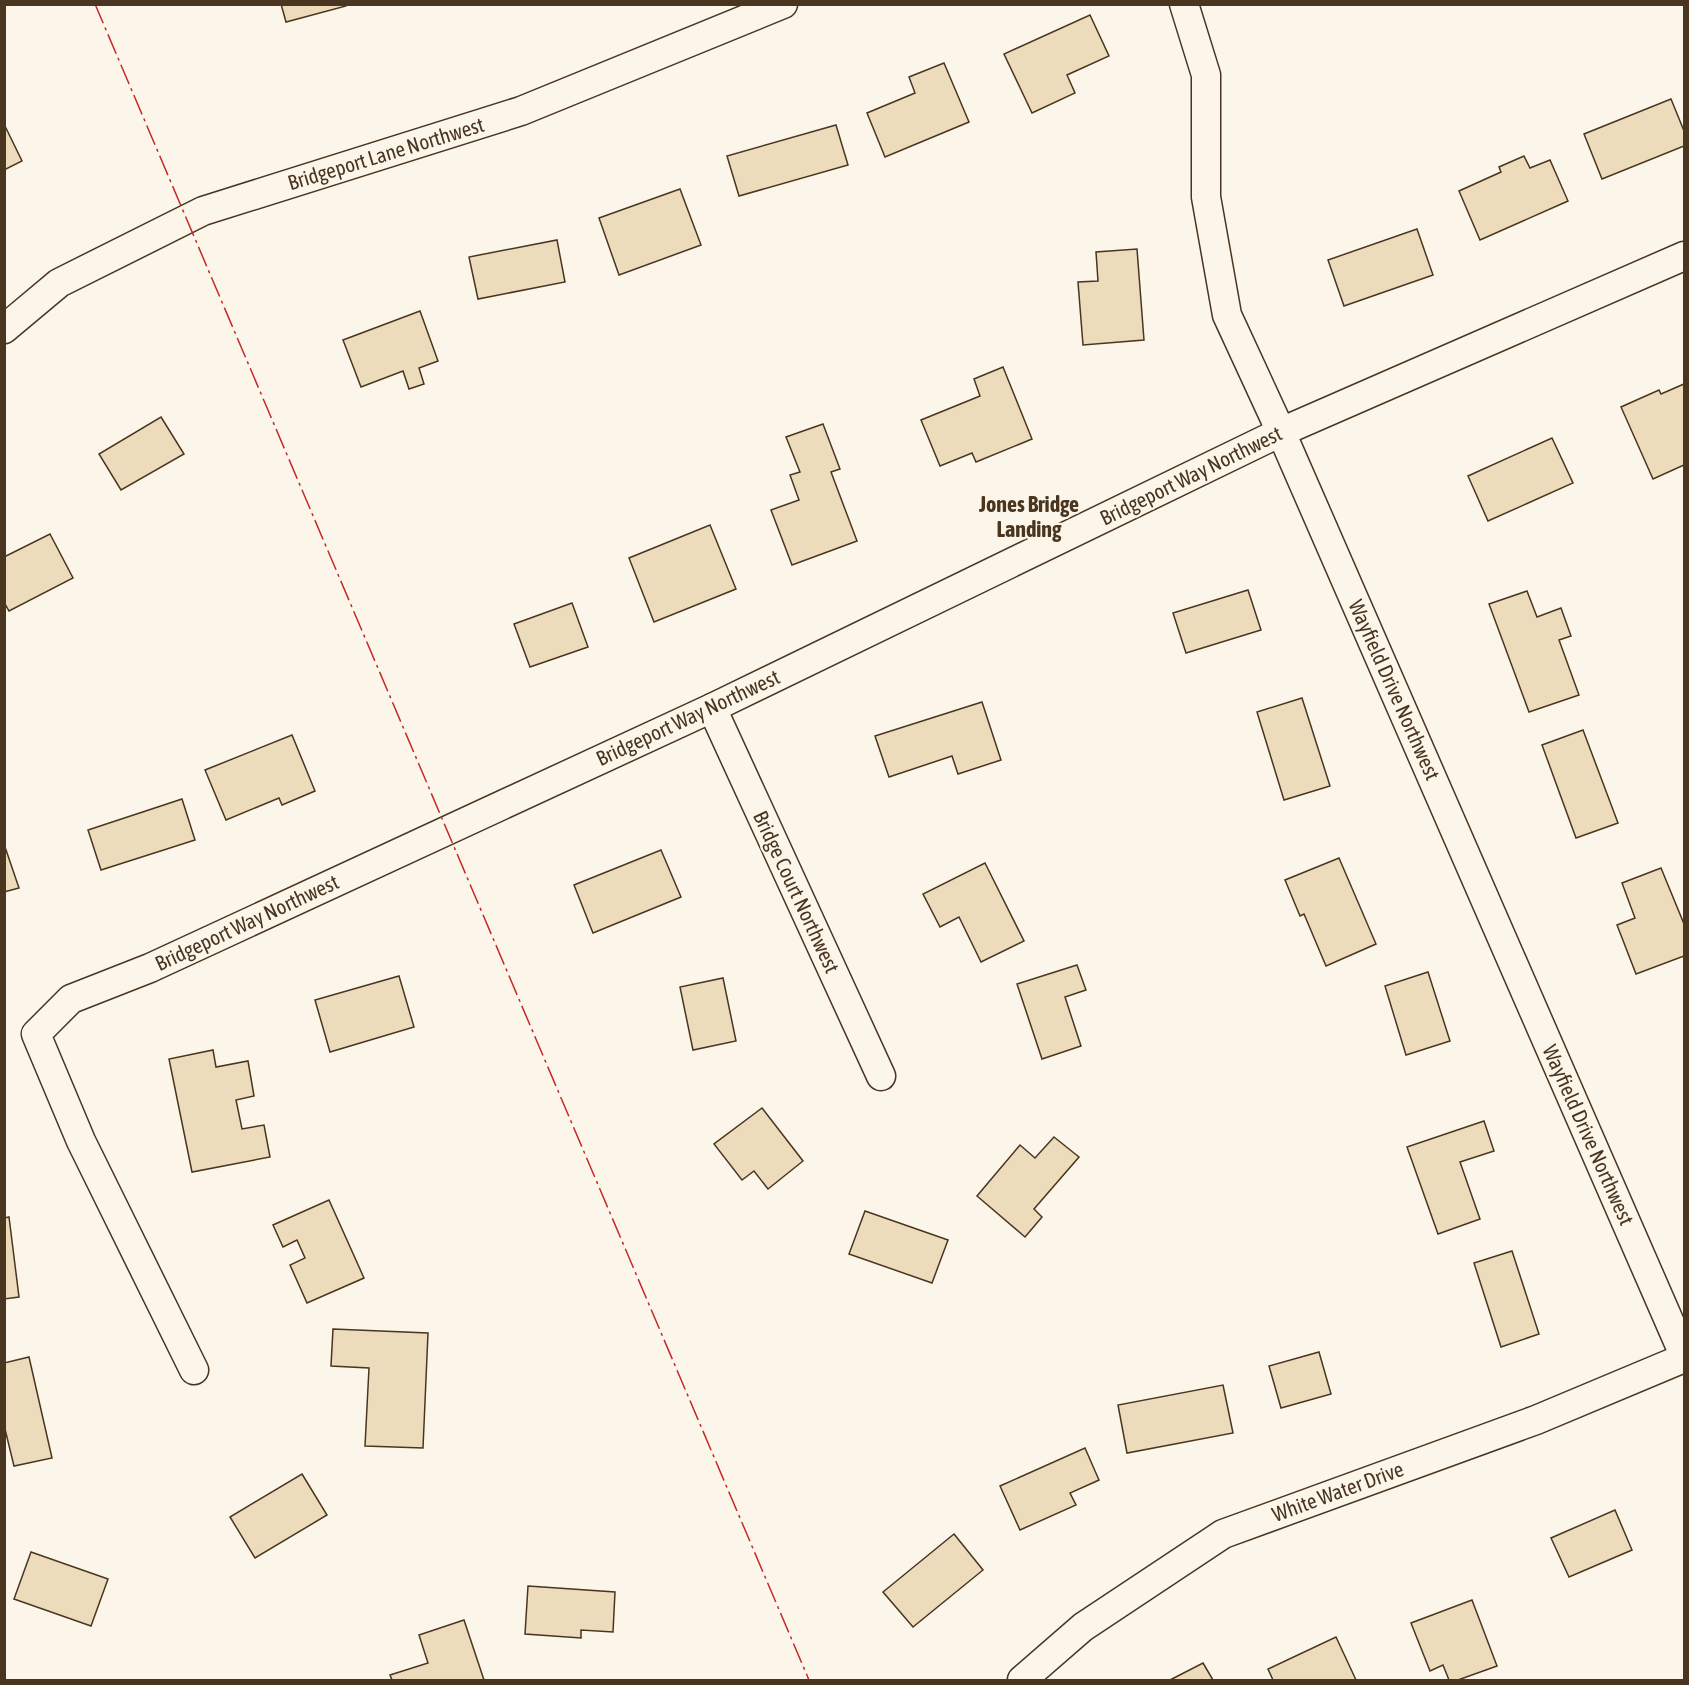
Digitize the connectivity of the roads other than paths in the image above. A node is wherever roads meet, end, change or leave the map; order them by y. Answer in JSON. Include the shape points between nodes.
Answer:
{"nodes":[{"id":1,"x":783,"y":4,"type":"edge"},
{"id":2,"x":1184,"y":4,"type":"edge"},
{"id":3,"x":1684,"y":256,"type":"edge"},
{"id":4,"x":4,"y":329,"type":"edge"},
{"id":5,"x":1281,"y":432,"type":"junction"},
{"id":6,"x":712,"y":708,"type":"junction"},
{"id":7,"x":880,"y":1076,"type":"dead end"},
{"id":8,"x":1684,"y":1356,"type":"edge"},
{"id":9,"x":194,"y":1370,"type":"dead end"},
{"id":10,"x":1022,"y":1680,"type":"edge"}],
"edges":[{"from":1,"to":4,"type":"street","name":"Bridgeport Lane Northwest","via":[[521,111],[203,211],[59,283]]},
{"from":2,"to":5,"type":"street","name":"Wayfield Drive Northwest","via":[[1206,75],[1206,197],[1227,315]]},
{"from":3,"to":5,"type":"street","name":"Bridgeport Way Northwest"},
{"from":5,"to":6,"type":"street","name":"Bridgeport Way Northwest"},
{"from":5,"to":8,"type":"street","name":"Wayfield Drive Northwest"},
{"from":6,"to":7,"type":"street","name":"Bridge Court Northwest"},
{"from":6,"to":9,"type":"street","name":"Bridgeport Way Northwest","via":[[150,968],[71,999],[36,1034],[81,1141]]},
{"from":8,"to":10,"type":"street","name":"White Water Drive","via":[[1536,1420],[1223,1534],[1083,1627]]}]}
